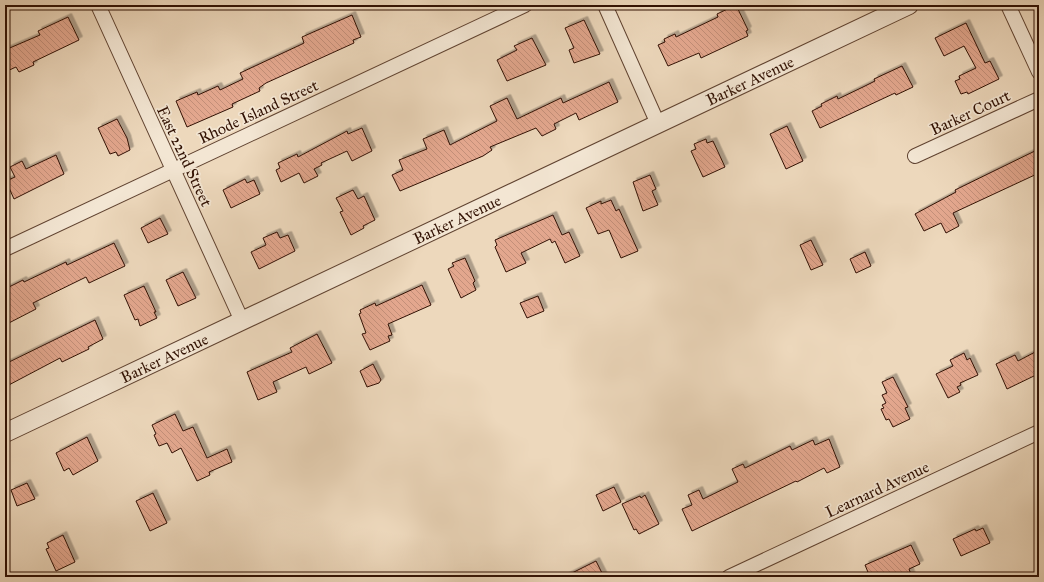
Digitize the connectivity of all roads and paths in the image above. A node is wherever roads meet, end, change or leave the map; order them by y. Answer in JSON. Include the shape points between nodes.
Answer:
{"nodes":[{"id":1,"x":98,"y":5,"type":"edge"},
{"id":2,"x":525,"y":5,"type":"edge"},
{"id":3,"x":605,"y":5,"type":"edge"},
{"id":4,"x":909,"y":5,"type":"edge"},
{"id":5,"x":1008,"y":5,"type":"edge"},
{"id":6,"x":1039,"y":72,"type":"edge"},
{"id":7,"x":1039,"y":99,"type":"edge"},
{"id":8,"x":658,"y":124,"type":"junction"},
{"id":9,"x":915,"y":156,"type":"dead end"},
{"id":10,"x":173,"y":170,"type":"junction"},
{"id":11,"x":5,"y":249,"type":"edge"},
{"id":12,"x":242,"y":321,"type":"junction"},
{"id":13,"x":1039,"y":432,"type":"edge"},
{"id":14,"x":5,"y":433,"type":"edge"},
{"id":15,"x":730,"y":577,"type":"edge"}],
"edges":[{"from":1,"to":10,"type":"street","name":"East 22nd Street"},
{"from":2,"to":10,"type":"street","name":"Rhode Island Street"},
{"from":3,"to":8,"type":"street"},
{"from":4,"to":8,"type":"street","name":"Barker Avenue"},
{"from":5,"to":6,"type":"street"},
{"from":7,"to":9,"type":"street","name":"Barker Court"},
{"from":8,"to":12,"type":"street","name":"Barker Avenue"},
{"from":10,"to":11,"type":"street","name":"Rhode Island Street"},
{"from":10,"to":12,"type":"street","name":"East 22nd Street"},
{"from":12,"to":14,"type":"street","name":"Barker Avenue"},
{"from":13,"to":15,"type":"street","name":"Learnard Avenue"}]}
